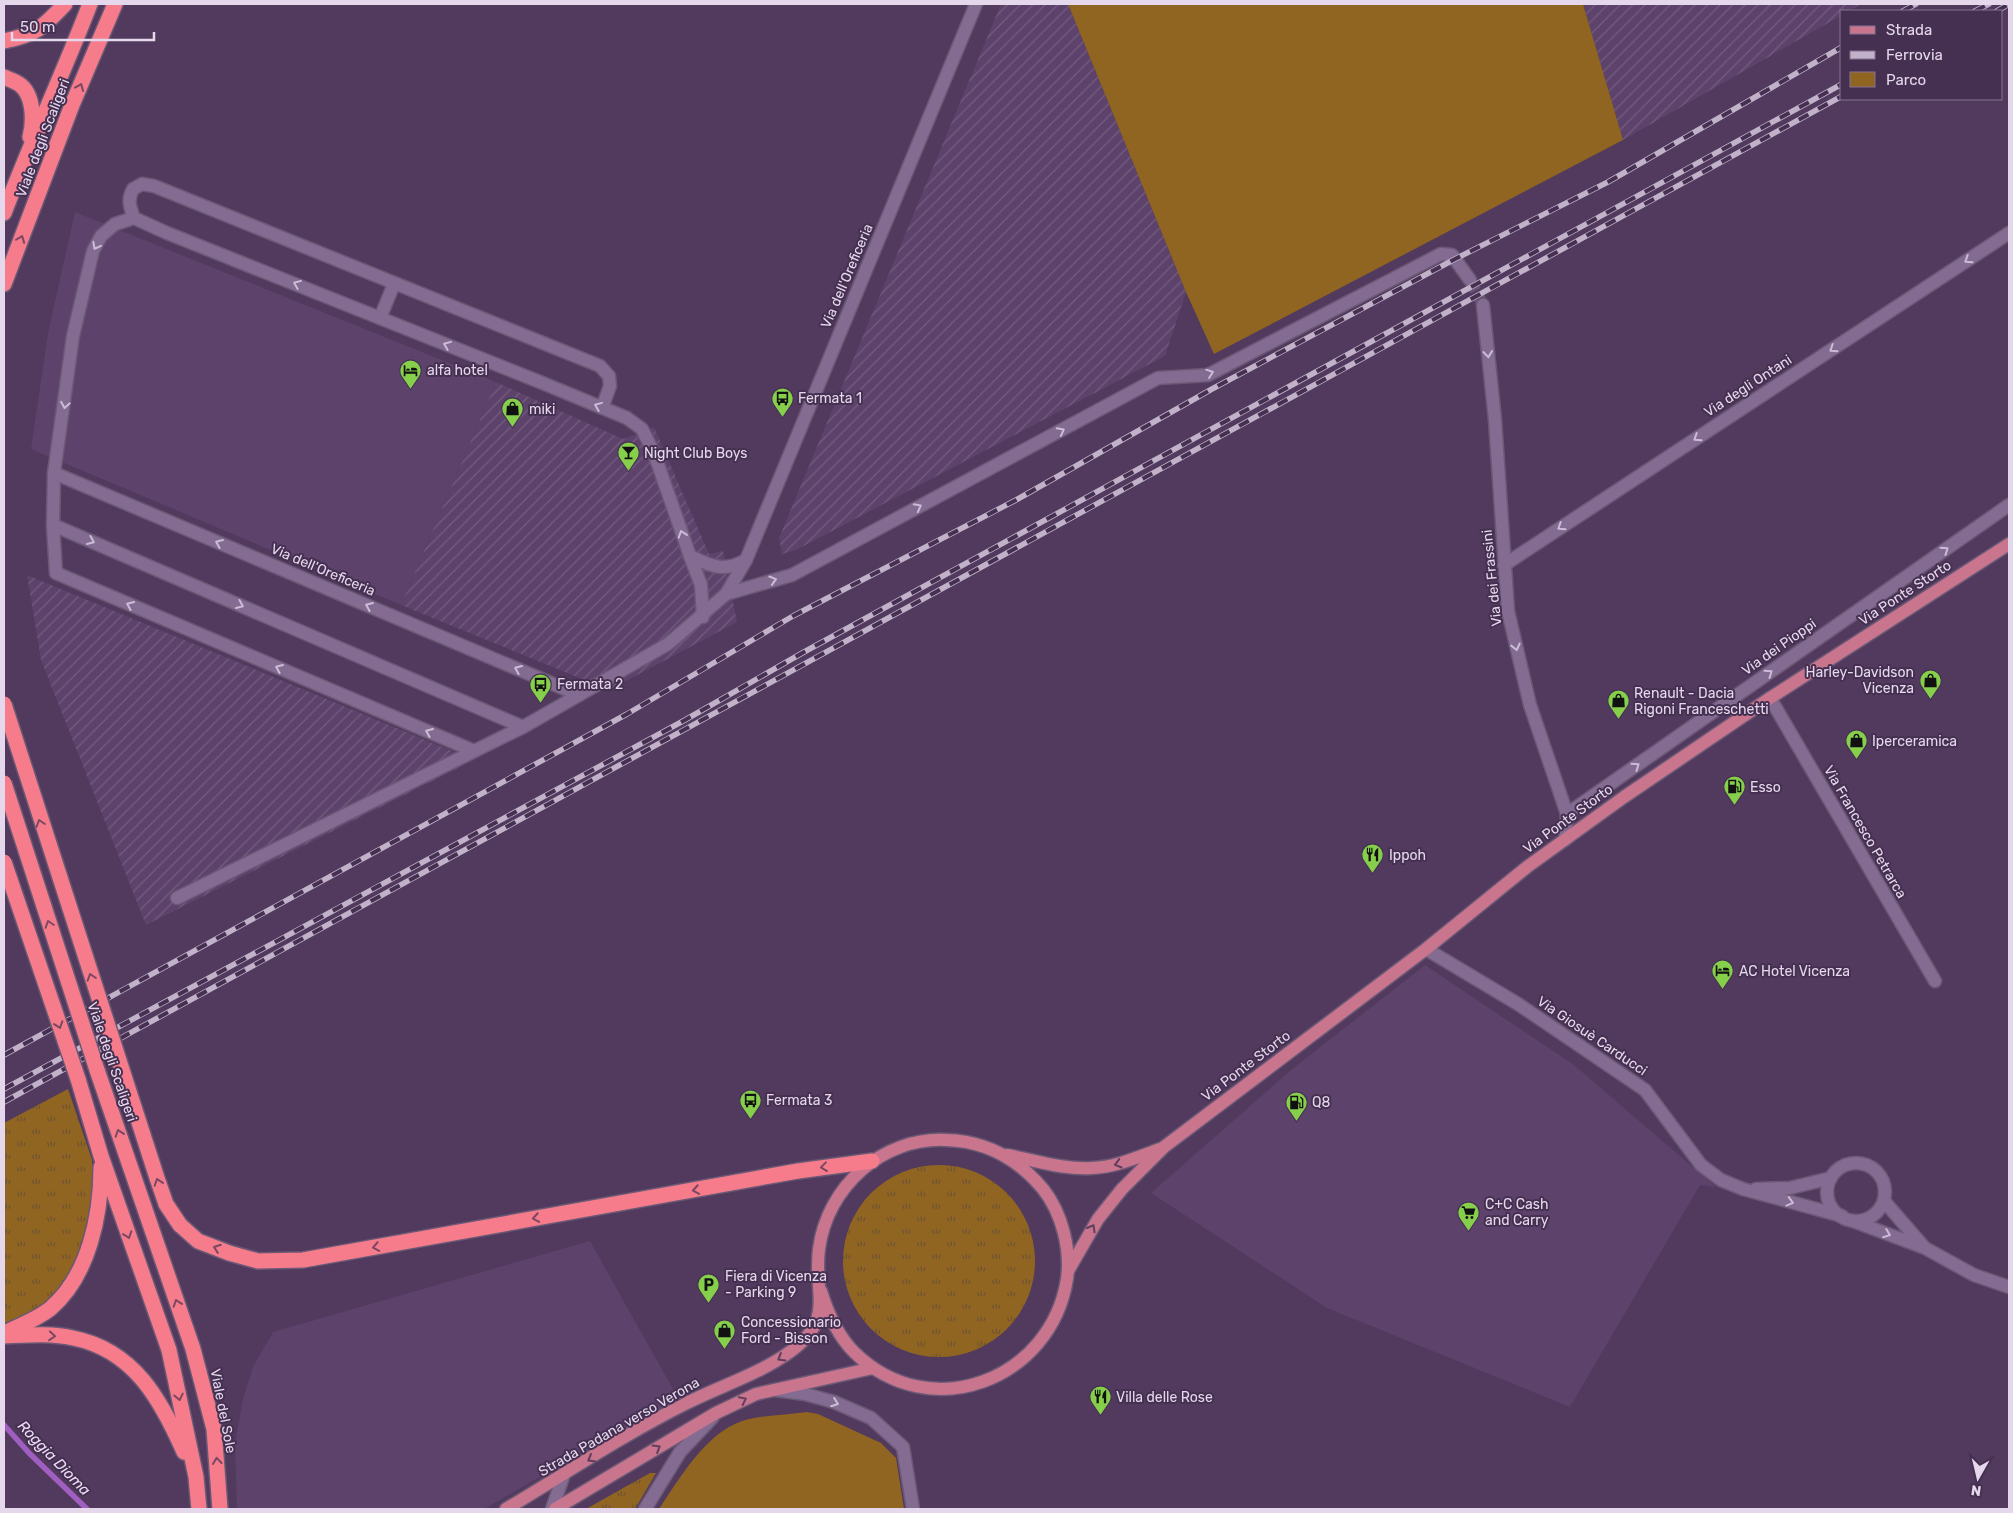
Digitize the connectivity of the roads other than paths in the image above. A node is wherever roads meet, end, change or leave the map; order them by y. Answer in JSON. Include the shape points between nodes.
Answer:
{"nodes":[{"id":1,"x":65,"y":4,"type":"edge"},
{"id":2,"x":90,"y":4,"type":"edge"},
{"id":3,"x":115,"y":4,"type":"edge"},
{"id":4,"x":976,"y":4,"type":"edge"},
{"id":5,"x":4,"y":40,"type":"edge"},
{"id":6,"x":4,"y":77,"type":"edge"},
{"id":7,"x":26,"y":153,"type":"junction"},
{"id":8,"x":4,"y":213,"type":"edge"},
{"id":9,"x":134,"y":218,"type":"junction"},
{"id":10,"x":2009,"y":234,"type":"edge"},
{"id":11,"x":1470,"y":280,"type":"tunnel mouth"},
{"id":12,"x":4,"y":284,"type":"edge"},
{"id":13,"x":394,"y":284,"type":"junction"},
{"id":14,"x":1483,"y":305,"type":"tunnel mouth"},
{"id":15,"x":380,"y":318,"type":"junction"},
{"id":16,"x":602,"y":408,"type":"junction"},
{"id":17,"x":54,"y":473,"type":"junction"},
{"id":18,"x":2009,"y":505,"type":"edge"},
{"id":19,"x":53,"y":525,"type":"junction"},
{"id":20,"x":2009,"y":544,"type":"edge"},
{"id":21,"x":690,"y":556,"type":"junction"},
{"id":22,"x":746,"y":560,"type":"junction"},
{"id":23,"x":1504,"y":564,"type":"junction"},
{"id":24,"x":726,"y":594,"type":"junction"},
{"id":25,"x":703,"y":616,"type":"junction"},
{"id":26,"x":580,"y":695,"type":"junction"},
{"id":27,"x":1770,"y":698,"type":"junction"},
{"id":28,"x":4,"y":704,"type":"edge"},
{"id":29,"x":523,"y":727,"type":"junction"},
{"id":30,"x":474,"y":751,"type":"junction"},
{"id":31,"x":4,"y":784,"type":"edge"},
{"id":32,"x":1567,"y":814,"type":"junction"},
{"id":33,"x":1566,"y":840,"type":"junction"},
{"id":34,"x":4,"y":862,"type":"edge"},
{"id":35,"x":177,"y":898,"type":"dead end"},
{"id":36,"x":1426,"y":949,"type":"junction"},
{"id":37,"x":1935,"y":981,"type":"dead end"},
{"id":38,"x":1164,"y":1147,"type":"junction"},
{"id":39,"x":1004,"y":1155,"type":"junction"},
{"id":40,"x":100,"y":1156,"type":"junction"},
{"id":41,"x":872,"y":1161,"type":"junction"},
{"id":42,"x":1831,"y":1178,"type":"junction"},
{"id":43,"x":1743,"y":1189,"type":"junction"},
{"id":44,"x":1884,"y":1201,"type":"junction"},
{"id":45,"x":1846,"y":1218,"type":"junction"},
{"id":46,"x":1925,"y":1248,"type":"junction"},
{"id":47,"x":1068,"y":1271,"type":"junction"},
{"id":48,"x":2009,"y":1286,"type":"edge"},
{"id":49,"x":820,"y":1290,"type":"junction"},
{"id":50,"x":4,"y":1335,"type":"edge"},
{"id":51,"x":193,"y":1349,"type":"joint"},
{"id":52,"x":873,"y":1368,"type":"junction"},
{"id":53,"x":770,"y":1390,"type":"junction"},
{"id":54,"x":716,"y":1413,"type":"junction"},
{"id":55,"x":564,"y":1474,"type":"junction"},
{"id":56,"x":196,"y":1478,"type":"junction"},
{"id":57,"x":199,"y":1509,"type":"edge"},
{"id":58,"x":220,"y":1509,"type":"edge"},
{"id":59,"x":506,"y":1509,"type":"edge"},
{"id":60,"x":554,"y":1509,"type":"edge"},
{"id":61,"x":645,"y":1509,"type":"edge"},
{"id":62,"x":913,"y":1509,"type":"edge"}],
"edges":[{"from":1,"to":5,"type":"highway","via":[[30,35]]},
{"from":2,"to":7,"type":"highway","name":"Viale degli Scaligeri","via":[[47,111]]},
{"from":12,"to":3,"type":"highway","name":"Viale degli Scaligeri","one_way":true,"via":[[72,105]]},
{"from":4,"to":22,"type":"street","name":"Via dell'Oreficeria"},
{"from":6,"to":7,"type":"highway","via":[[20,84],[29,97],[33,123]]},
{"from":7,"to":8,"type":"highway","name":"Viale degli Scaligeri"},
{"from":9,"to":13,"type":"street","via":[[128,204],[133,188],[142,184],[154,186]]},
{"from":15,"to":9,"type":"street","one_way":true},
{"from":9,"to":17,"type":"street","one_way":true,"via":[[115,224],[93,251],[73,336]]},
{"from":10,"to":23,"type":"street","name":"Via degli Ontani","one_way":true},
{"from":24,"to":11,"type":"street","one_way":true,"via":[[792,575],[1158,378],[1208,375],[1441,254],[1452,255]]},
{"from":13,"to":15,"type":"street"},
{"from":13,"to":16,"type":"street","via":[[600,366],[610,376]]},
{"from":14,"to":23,"type":"street","name":"Via dei Frassini","one_way":true,"via":[[1495,420]]},
{"from":16,"to":15,"type":"street","one_way":true},
{"from":21,"to":16,"type":"street","one_way":true,"via":[[654,453],[642,429],[627,418]]},
{"from":17,"to":19,"type":"street"},
{"from":26,"to":17,"type":"street","name":"Via dell'Oreficeria","one_way":true},
{"from":32,"to":18,"type":"street","name":"Via dei Pioppi","one_way":true},
{"from":19,"to":29,"type":"street","one_way":true},
{"from":30,"to":19,"type":"street","one_way":true,"via":[[56,573]]},
{"from":20,"to":27,"type":"main road","name":"Via Ponte Storto"},
{"from":21,"to":22,"type":"street","via":[[722,568],[734,567]]},
{"from":21,"to":25,"type":"street","via":[[701,585]]},
{"from":22,"to":24,"type":"street","name":"Via dell'Oreficeria"},
{"from":23,"to":32,"type":"street","name":"Via dei Frassini","one_way":true,"via":[[1508,611],[1528,696]]},
{"from":24,"to":25,"type":"street","name":"Via dell'Oreficeria"},
{"from":25,"to":26,"type":"street","name":"Via dell'Oreficeria","via":[[668,644]]},
{"from":26,"to":29,"type":"street","name":"Via dell'Oreficeria"},
{"from":27,"to":33,"type":"main road","name":"Via Ponte Storto"},
{"from":27,"to":37,"type":"street","name":"Via Francesco Petrarca"},
{"from":41,"to":28,"type":"highway","one_way":true,"bridge":true,"via":[[798,1171],[303,1260],[258,1261],[198,1242],[180,1225],[166,1204],[156,1178]]},
{"from":29,"to":30,"type":"street","name":"Via dell'Oreficeria"},
{"from":30,"to":35,"type":"street","name":"Via dell'Oreficeria"},
{"from":51,"to":31,"type":"highway","name":"Viale degli Scaligeri","one_way":true,"bridge":true,"via":[[97,1070]]},
{"from":32,"to":33,"type":"street","name":"Via dei Frassini"},
{"from":33,"to":36,"type":"main road","name":"Via Ponte Storto","via":[[1527,867]]},
{"from":34,"to":40,"type":"highway","one_way":true,"bridge":true,"via":[[78,1079]]},
{"from":36,"to":38,"type":"main road","name":"Via Ponte Storto"},
{"from":36,"to":43,"type":"street","name":"Via Giosuè Carducci","via":[[1518,1004],[1645,1090],[1701,1165],[1721,1180]]},
{"from":38,"to":39,"type":"main road","name":"Via Ponte Storto","one_way":true,"via":[[1112,1166],[1090,1169]]},
{"from":47,"to":38,"type":"main road","name":"Via Ponte Storto","one_way":true,"via":[[1098,1218]]},
{"from":39,"to":41,"type":"main road","name":"Strada Padana verso Verona","via":[[982,1145],[937,1139],[900,1147]]},
{"from":39,"to":47,"type":"main road","name":"Strada Padana verso Verona","via":[[1026,1171],[1054,1208],[1066,1243]]},
{"from":40,"to":50,"type":"highway","via":[[96,1216],[83,1261],[71,1285],[51,1309]]},
{"from":40,"to":56,"type":"highway","one_way":true,"via":[[168,1350]]},
{"from":41,"to":49,"type":"main road","name":"Strada Padana verso Verona","via":[[855,1174],[830,1210],[818,1252]]},
{"from":42,"to":43,"type":"street","name":"Via Giosuè Carducci","via":[[1790,1188]]},
{"from":42,"to":44,"type":"street","via":[[1842,1166],[1865,1164],[1872,1167],[1885,1188]]},
{"from":42,"to":45,"type":"street","via":[[1830,1204]]},
{"from":43,"to":45,"type":"street","name":"Via Giosuè Carducci","one_way":true},
{"from":44,"to":45,"type":"street","via":[[1866,1218]]},
{"from":44,"to":46,"type":"street"},
{"from":45,"to":46,"type":"street","name":"Via Giosuè Carducci","one_way":true},
{"from":46,"to":48,"type":"street","via":[[1974,1275]]},
{"from":47,"to":52,"type":"main road","name":"Strada Padana verso Verona","via":[[1064,1297],[1040,1343],[999,1375],[974,1385],[948,1389],[922,1387]]},
{"from":49,"to":52,"type":"main road","name":"Strada Padana verso Verona","via":[[840,1334]]},
{"from":49,"to":55,"type":"main road","name":"Strada Padana verso Verona","one_way":true,"via":[[820,1313],[808,1336],[791,1351],[771,1364],[683,1405]]},
{"from":50,"to":56,"type":"highway","one_way":true,"via":[[74,1338],[130,1364],[171,1423]]},
{"from":58,"to":51,"type":"highway","name":"Viale del Sole","one_way":true,"via":[[214,1429]]},
{"from":52,"to":53,"type":"main road"},
{"from":54,"to":53,"type":"main road","one_way":true},
{"from":53,"to":62,"type":"street","one_way":true,"via":[[805,1394],[834,1402],[871,1418],[903,1447]]},
{"from":60,"to":54,"type":"main road","one_way":true},
{"from":54,"to":61,"type":"street","via":[[680,1452]]},
{"from":55,"to":59,"type":"main road","name":"Strada Padana verso Verona"},
{"from":55,"to":60,"type":"street"},
{"from":56,"to":57,"type":"highway"}]}
